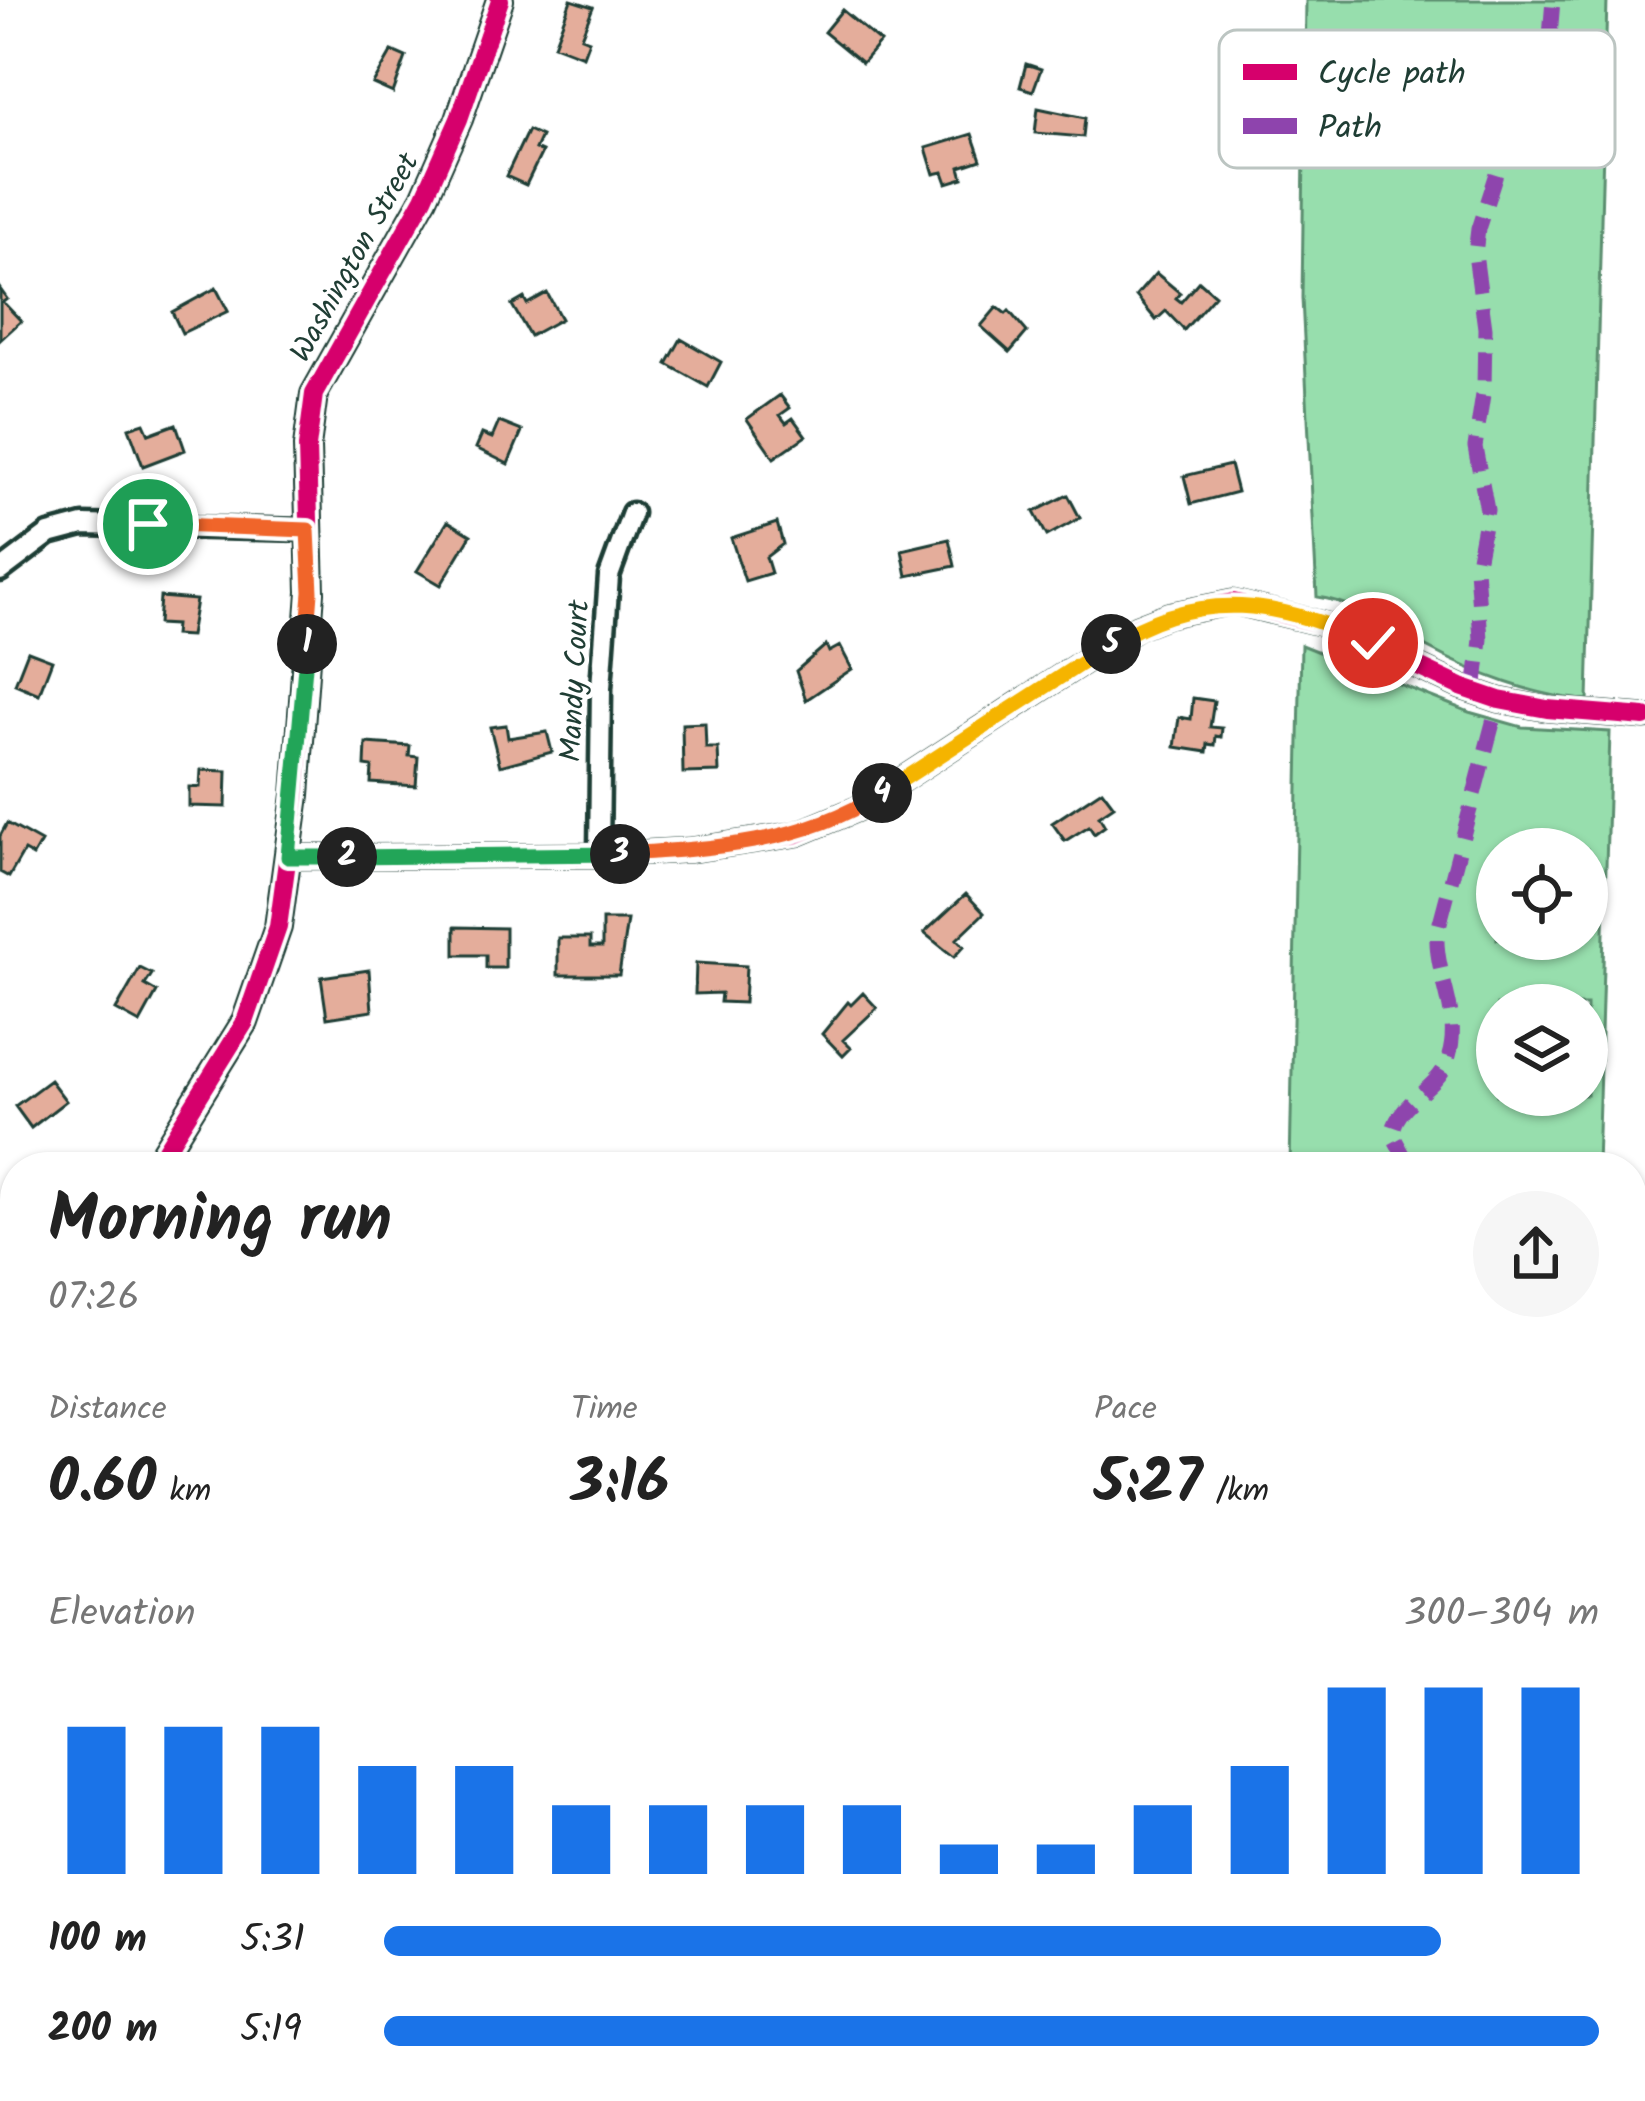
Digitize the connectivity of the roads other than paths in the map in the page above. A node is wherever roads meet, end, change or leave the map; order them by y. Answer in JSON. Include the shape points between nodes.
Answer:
{"nodes":[{"id":1,"x":500,"y":0,"type":"edge"},
{"id":2,"x":632,"y":513,"type":"dead end"},
{"id":3,"x":308,"y":530,"type":"junction"},
{"id":4,"x":0,"y":572,"type":"edge"},
{"id":5,"x":1645,"y":717,"type":"edge"},
{"id":6,"x":598,"y":855,"type":"junction"},
{"id":7,"x":288,"y":857,"type":"junction"},
{"id":8,"x":164,"y":1152,"type":"edge"}],
"edges":[{"from":1,"to":3,"type":"street","name":"Washington Street","via":[[424,198],[314,394]]},
{"from":2,"to":6,"type":"street","name":"Mandy Court","via":[[609,576]]},
{"from":3,"to":4,"type":"street","via":[[83,525],[49,534]]},
{"from":3,"to":7,"type":"street","name":"Washington Street","via":[[311,592]]},
{"from":5,"to":6,"type":"street","via":[[1499,700],[1331,626],[1233,602],[1137,627],[856,809],[797,834]]},
{"from":6,"to":7,"type":"street"},
{"from":7,"to":8,"type":"street","name":"Washington Street","via":[[278,927],[244,1022]]}]}
